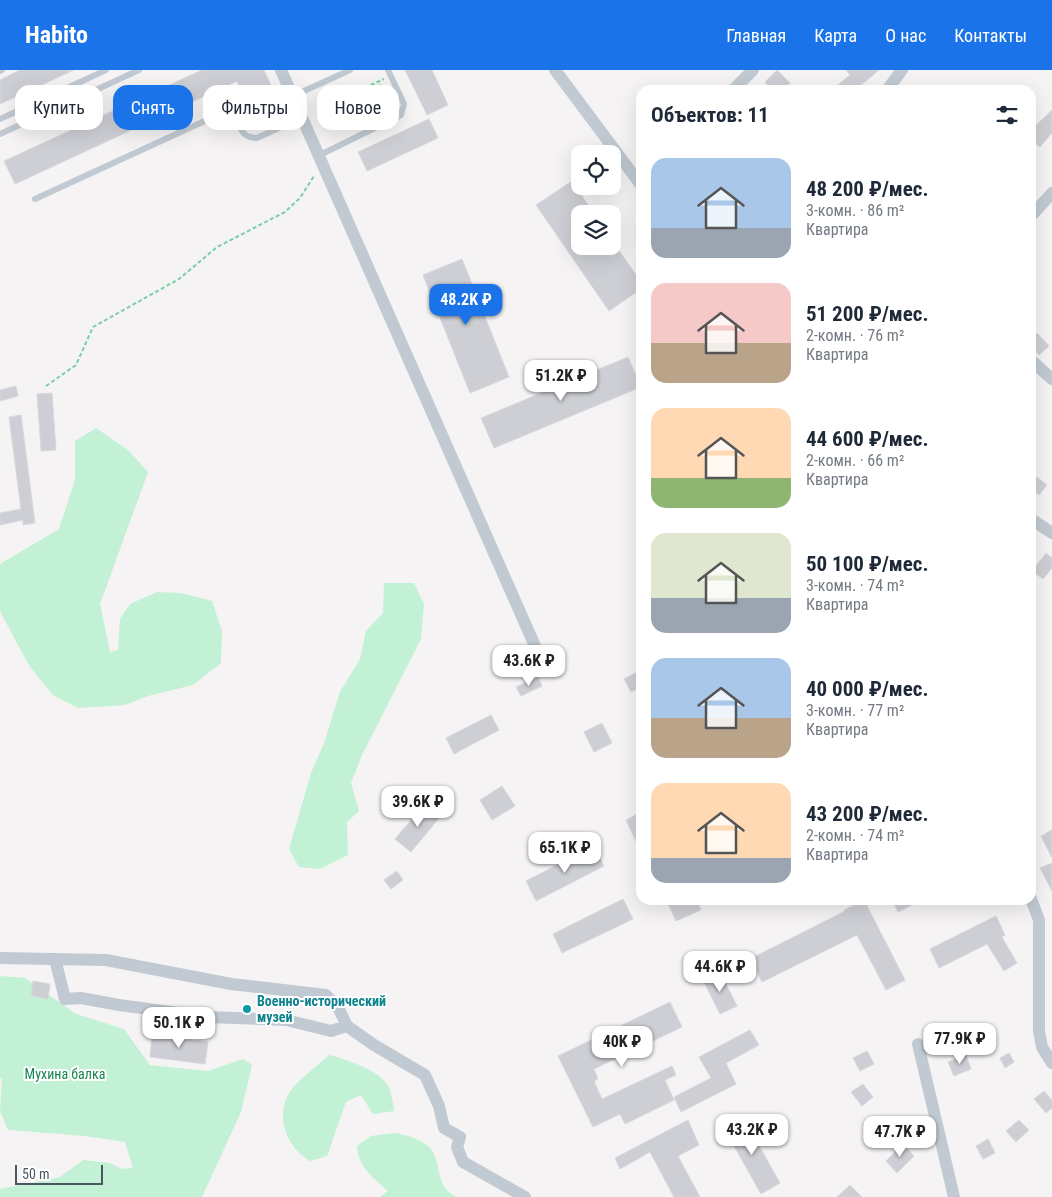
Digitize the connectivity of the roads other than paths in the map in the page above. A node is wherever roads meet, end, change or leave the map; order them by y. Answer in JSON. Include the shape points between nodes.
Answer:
{"nodes":[{"id":1,"x":106,"y":70,"type":"edge"},
{"id":2,"x":139,"y":70,"type":"edge"},
{"id":3,"x":282,"y":70,"type":"edge"},
{"id":4,"x":350,"y":70,"type":"edge"},
{"id":5,"x":555,"y":70,"type":"edge"},
{"id":6,"x":753,"y":70,"type":"edge"},
{"id":7,"x":902,"y":70,"type":"edge"},
{"id":8,"x":390,"y":73,"type":"edge"},
{"id":9,"x":288,"y":85,"type":"edge"},
{"id":10,"x":737,"y":85,"type":"edge"},
{"id":11,"x":891,"y":85,"type":"edge"},
{"id":12,"x":307,"y":90,"type":"edge"},
{"id":13,"x":0,"y":119,"type":"edge"},
{"id":14,"x":203,"y":122,"type":"edge"},
{"id":15,"x":307,"y":126,"type":"edge"},
{"id":16,"x":241,"y":130,"type":"edge"},
{"id":17,"x":275,"y":130,"type":"edge"},
{"id":18,"x":0,"y":134,"type":"edge"},
{"id":19,"x":321,"y":157,"type":"junction"},
{"id":20,"x":636,"y":174,"type":"edge"},
{"id":21,"x":1052,"y":194,"type":"edge"},
{"id":22,"x":35,"y":199,"type":"dead end"},
{"id":23,"x":1036,"y":211,"type":"edge"},
{"id":24,"x":1036,"y":365,"type":"edge"},
{"id":25,"x":1052,"y":379,"type":"edge"},
{"id":26,"x":1036,"y":523,"type":"edge"},
{"id":27,"x":1052,"y":533,"type":"edge"},
{"id":28,"x":542,"y":662,"type":"dead end"},
{"id":29,"x":1034,"y":905,"type":"edge"},
{"id":30,"x":0,"y":958,"type":"edge"},
{"id":31,"x":55,"y":959,"type":"junction"},
{"id":32,"x":347,"y":1026,"type":"junction"},
{"id":33,"x":918,"y":1044,"type":"dead end"},
{"id":34,"x":1052,"y":1063,"type":"edge"},
{"id":35,"x":525,"y":1197,"type":"edge"},
{"id":36,"x":954,"y":1197,"type":"edge"}],
"edges":[{"from":1,"to":13,"type":"lane"},
{"from":2,"to":18,"type":"lane"},
{"from":3,"to":9,"type":"street"},
{"from":4,"to":12,"type":"lane"},
{"from":5,"to":20,"type":"street"},
{"from":6,"to":10,"type":"street"},
{"from":7,"to":11,"type":"street"},
{"from":8,"to":19,"type":"lane","via":[[404,104],[403,112],[397,119]]},
{"from":14,"to":22,"type":"lane"},
{"from":15,"to":19,"type":"street"},
{"from":16,"to":17,"type":"lane","via":[[250,138],[257,138]]},
{"from":19,"to":28,"type":"street"},
{"from":21,"to":23,"type":"street"},
{"from":24,"to":25,"type":"street"},
{"from":26,"to":27,"type":"street"},
{"from":29,"to":34,"type":"street","via":[[1039,920],[1039,1031],[1042,1047]]},
{"from":30,"to":31,"type":"street"},
{"from":31,"to":32,"type":"street","via":[[106,960],[231,984],[326,995],[339,1009]]},
{"from":31,"to":32,"type":"street","via":[[65,999],[81,998],[208,1017],[286,1020],[331,1031]]},
{"from":32,"to":35,"type":"street","via":[[374,1046],[425,1075],[439,1106],[444,1128],[460,1137],[457,1147],[463,1162]]},
{"from":33,"to":36,"type":"street"}]}
